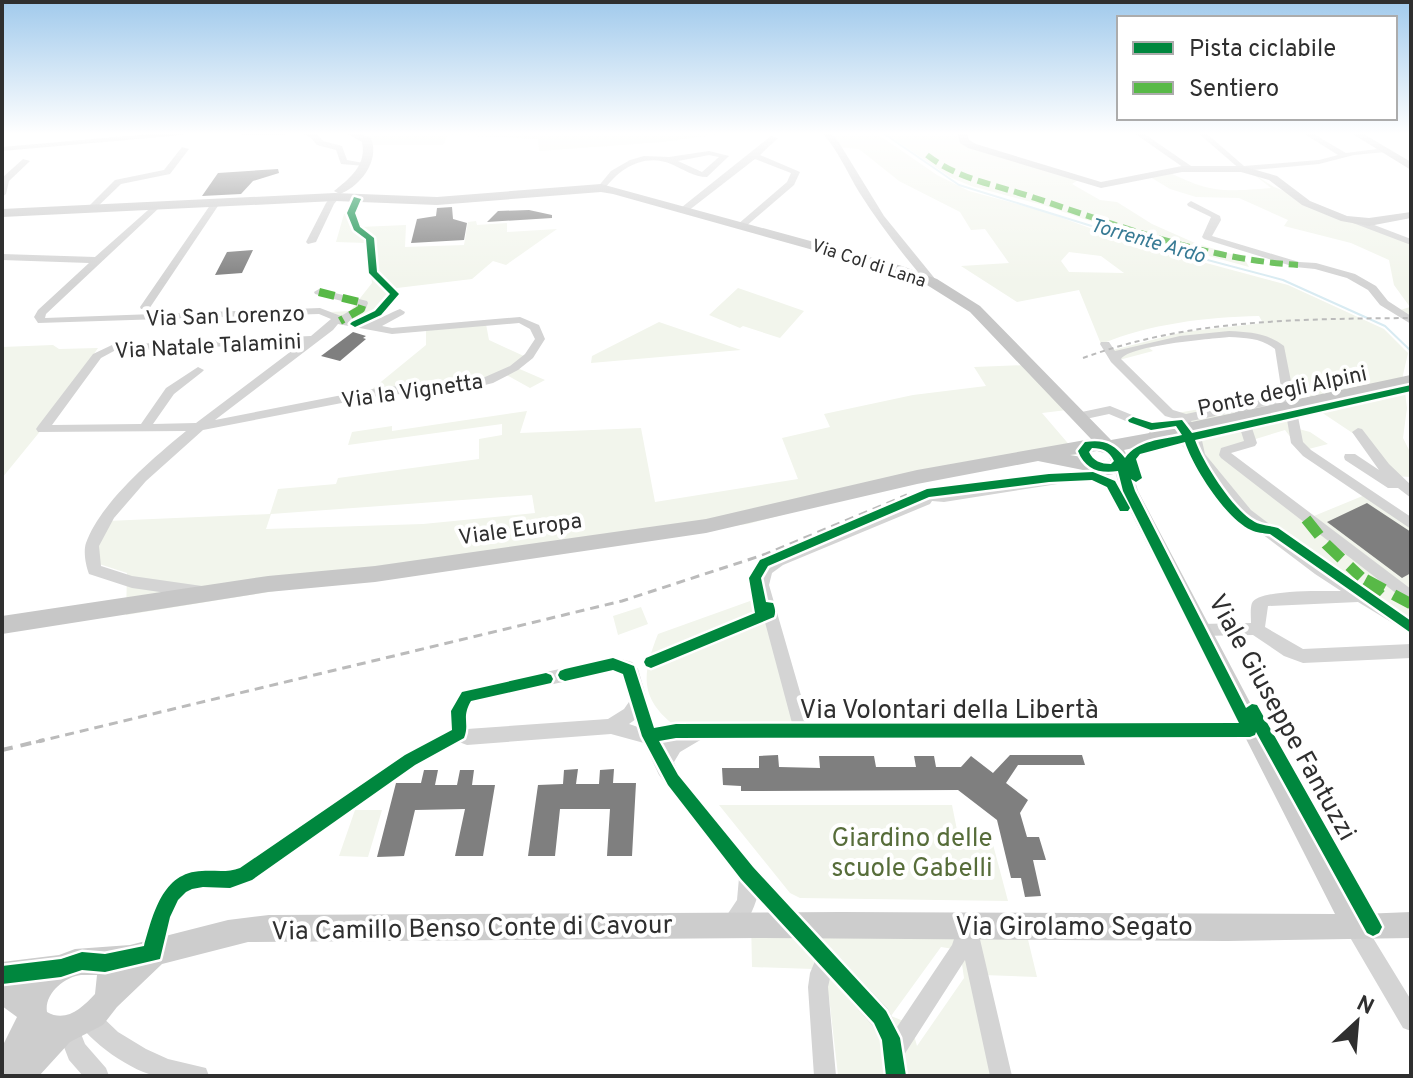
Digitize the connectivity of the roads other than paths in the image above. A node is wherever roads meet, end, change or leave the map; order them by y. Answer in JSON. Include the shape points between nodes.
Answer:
{"nodes":[{"id":1,"x":104,"y":183,"type":"edge"},
{"id":2,"x":116,"y":183,"type":"edge"},
{"id":3,"x":350,"y":183,"type":"edge"},
{"id":4,"x":604,"y":183,"type":"edge"},
{"id":5,"x":718,"y":183,"type":"edge"},
{"id":6,"x":787,"y":183,"type":"edge"},
{"id":7,"x":857,"y":183,"type":"edge"},
{"id":8,"x":1095,"y":183,"type":"edge"},
{"id":9,"x":1120,"y":183,"type":"edge"},
{"id":10,"x":1281,"y":183,"type":"edge"},
{"id":11,"x":601,"y":188,"type":"junction"},
{"id":12,"x":340,"y":196,"type":"junction"},
{"id":13,"x":216,"y":203,"type":"junction"},
{"id":14,"x":1191,"y":204,"type":"dead end"},
{"id":15,"x":156,"y":206,"type":"junction"},
{"id":16,"x":85,"y":209,"type":"junction"},
{"id":17,"x":685,"y":209,"type":"junction"},
{"id":18,"x":2,"y":213,"type":"edge"},
{"id":19,"x":1411,"y":215,"type":"edge"},
{"id":20,"x":1356,"y":221,"type":"junction"},
{"id":21,"x":742,"y":225,"type":"junction"},
{"id":22,"x":311,"y":242,"type":"dead end"},
{"id":23,"x":1411,"y":242,"type":"edge"},
{"id":24,"x":2,"y":257,"type":"edge"},
{"id":25,"x":97,"y":260,"type":"junction"},
{"id":26,"x":901,"y":260,"type":"junction"},
{"id":27,"x":319,"y":292,"type":"dead end"},
{"id":28,"x":145,"y":307,"type":"dead end"},
{"id":29,"x":400,"y":312,"type":"dead end"},
{"id":30,"x":338,"y":321,"type":"junction"},
{"id":31,"x":1411,"y":321,"type":"edge"},
{"id":32,"x":365,"y":327,"type":"junction"},
{"id":33,"x":316,"y":338,"type":"junction"},
{"id":34,"x":1105,"y":344,"type":"dead end"},
{"id":35,"x":1115,"y":360,"type":"junction"},
{"id":36,"x":198,"y":370,"type":"dead end"},
{"id":37,"x":1411,"y":383,"type":"edge"},
{"id":38,"x":1288,"y":398,"type":"junction"},
{"id":39,"x":1239,"y":407,"type":"junction"},
{"id":40,"x":1192,"y":417,"type":"junction"},
{"id":41,"x":1133,"y":420,"type":"dead end"},
{"id":42,"x":199,"y":427,"type":"junction"},
{"id":43,"x":144,"y":428,"type":"junction"},
{"id":44,"x":1358,"y":432,"type":"dead end"},
{"id":45,"x":1134,"y":442,"type":"junction"},
{"id":46,"x":1099,"y":446,"type":"junction"},
{"id":47,"x":1350,"y":457,"type":"dead end"},
{"id":48,"x":917,"y":477,"type":"junction"},
{"id":49,"x":1059,"y":480,"type":"dead end"},
{"id":50,"x":1411,"y":494,"type":"edge"},
{"id":51,"x":929,"y":496,"type":"junction"},
{"id":52,"x":1411,"y":524,"type":"edge"},
{"id":53,"x":155,"y":593,"type":"junction"},
{"id":54,"x":1408,"y":595,"type":"edge"},
{"id":55,"x":1361,"y":596,"type":"junction"},
{"id":56,"x":2,"y":625,"type":"edge"},
{"id":57,"x":1411,"y":628,"type":"edge"},
{"id":58,"x":1256,"y":629,"type":"junction"},
{"id":59,"x":1199,"y":630,"type":"junction"},
{"id":60,"x":1411,"y":651,"type":"edge"},
{"id":61,"x":640,"y":708,"type":"junction"},
{"id":62,"x":611,"y":726,"type":"junction"},
{"id":63,"x":1250,"y":730,"type":"junction"},
{"id":64,"x":676,"y":731,"type":"junction"},
{"id":65,"x":700,"y":731,"type":"junction"},
{"id":66,"x":803,"y":731,"type":"junction"},
{"id":67,"x":459,"y":733,"type":"junction"},
{"id":68,"x":649,"y":736,"type":"junction"},
{"id":69,"x":665,"y":769,"type":"junction"},
{"id":70,"x":747,"y":873,"type":"junction"},
{"id":71,"x":731,"y":924,"type":"junction"},
{"id":72,"x":793,"y":924,"type":"junction"},
{"id":73,"x":968,"y":925,"type":"junction"},
{"id":74,"x":1411,"y":925,"type":"edge"},
{"id":75,"x":1355,"y":927,"type":"junction"},
{"id":76,"x":152,"y":953,"type":"junction"},
{"id":77,"x":826,"y":961,"type":"junction"},
{"id":78,"x":105,"y":963,"type":"junction"},
{"id":79,"x":61,"y":968,"type":"junction"},
{"id":80,"x":2,"y":975,"type":"edge"},
{"id":81,"x":2,"y":989,"type":"edge"},
{"id":82,"x":108,"y":998,"type":"junction"},
{"id":83,"x":32,"y":1014,"type":"junction"},
{"id":84,"x":1411,"y":1020,"type":"edge"},
{"id":85,"x":72,"y":1026,"type":"junction"},
{"id":86,"x":894,"y":1051,"type":"junction"},
{"id":87,"x":9,"y":1076,"type":"edge"},
{"id":88,"x":24,"y":1076,"type":"edge"},
{"id":89,"x":98,"y":1076,"type":"edge"},
{"id":90,"x":198,"y":1076,"type":"edge"},
{"id":91,"x":825,"y":1076,"type":"edge"},
{"id":92,"x":896,"y":1076,"type":"edge"},
{"id":93,"x":1001,"y":1076,"type":"edge"}],
"edges":[{"from":1,"to":16,"type":"street"},
{"from":2,"to":16,"type":"street"},
{"from":3,"to":12,"type":"street"},
{"from":4,"to":11,"type":"street"},
{"from":5,"to":17,"type":"street"},
{"from":6,"to":21,"type":"street"},
{"from":7,"to":26,"type":"street"},
{"from":8,"to":9,"type":"street"},
{"from":10,"to":20,"type":"street","via":[[1315,207]]},
{"from":11,"to":12,"type":"main road","name":"Via Col di Lana","via":[[437,201]]},
{"from":11,"to":17,"type":"main road","name":"Via Col di Lana"},
{"from":12,"to":13,"type":"main road","name":"Via Col di Lana"},
{"from":12,"to":22,"type":"street"},
{"from":13,"to":15,"type":"main road","name":"Via Col di Lana"},
{"from":13,"to":28,"type":"street"},
{"from":14,"to":31,"type":"street","via":[[1215,216],[1207,237],[1351,276]]},
{"from":15,"to":16,"type":"main road","name":"Via Col di Lana"},
{"from":15,"to":25,"type":"street","name":"Via San Lorenzo"},
{"from":16,"to":18,"type":"main road","name":"Via Col di Lana"},
{"from":17,"to":21,"type":"main road","name":"Via Col di Lana"},
{"from":19,"to":20,"type":"street"},
{"from":20,"to":23,"type":"street"},
{"from":21,"to":26,"type":"main road","name":"Via Col di Lana","via":[[882,265]]},
{"from":24,"to":25,"type":"street"},
{"from":25,"to":30,"type":"street","name":"Via San Lorenzo","via":[[42,312],[42,321],[320,311]]},
{"from":26,"to":46,"type":"main road","name":"Via Col di Lana","via":[[986,319]]},
{"from":27,"to":30,"type":"street","via":[[363,303]]},
{"from":29,"to":32,"type":"street"},
{"from":30,"to":32,"type":"street","name":"Via la Vignetta"},
{"from":30,"to":33,"type":"street","name":"Via San Lorenzo"},
{"from":32,"to":42,"type":"street","name":"Via la Vignetta","via":[[392,331],[520,320],[535,327],[540,339],[514,368],[478,383],[383,391]]},
{"from":33,"to":42,"type":"street","name":"Via San Lorenzo"},
{"from":33,"to":43,"type":"street","name":"Via Natale Talamini","via":[[112,348],[97,356],[42,429]]},
{"from":34,"to":35,"type":"street"},
{"from":35,"to":38,"type":"street","via":[[1119,352],[1179,338],[1262,337],[1279,345]]},
{"from":35,"to":40,"type":"street","via":[[1169,413]]},
{"from":36,"to":43,"type":"street","via":[[170,391]]},
{"from":37,"to":45,"type":"main road","name":"Ponte degli Alpini","bridge":true},
{"from":38,"to":39,"type":"street"},
{"from":38,"to":52,"type":"street","via":[[1294,437],[1301,448]]},
{"from":39,"to":40,"type":"street"},
{"from":39,"to":54,"type":"street","via":[[1251,443],[1225,455]]},
{"from":40,"to":55,"type":"street","via":[[1184,422],[1195,436],[1199,455],[1236,504]]},
{"from":41,"to":46,"type":"street","via":[[1110,410]]},
{"from":42,"to":43,"type":"street"},
{"from":42,"to":53,"type":"street","name":"Via San Lorenzo","via":[[120,499],[98,530],[90,554],[94,570]]},
{"from":44,"to":50,"type":"street"},
{"from":45,"to":46,"type":"main road"},
{"from":45,"to":46,"type":"main road","name":"Ponte degli Alpini","via":[[1107,437]]},
{"from":46,"to":48,"type":"main road","name":"Viale Europa"},
{"from":46,"to":59,"type":"street","name":"Viale Giuseppe Fantuzzi","via":[[1129,491]]},
{"from":47,"to":50,"type":"street"},
{"from":48,"to":51,"type":"street"},
{"from":48,"to":53,"type":"main road","name":"Viale Europa","via":[[720,523],[375,574],[206,593]]},
{"from":49,"to":51,"type":"street"},
{"from":51,"to":66,"type":"street","via":[[765,570],[762,585]]},
{"from":53,"to":56,"type":"main road","name":"Viale Europa"},
{"from":55,"to":57,"type":"street"},
{"from":55,"to":58,"type":"street","via":[[1266,600],[1259,604]]},
{"from":58,"to":59,"type":"street"},
{"from":58,"to":60,"type":"street","via":[[1303,656]]},
{"from":59,"to":63,"type":"street","name":"Viale Giuseppe Fantuzzi"},
{"from":61,"to":62,"type":"street"},
{"from":61,"to":64,"type":"street","name":"Via Volontari della Libertà","via":[[657,726]]},
{"from":61,"to":67,"type":"street","via":[[632,674],[613,664],[467,696],[458,711]]},
{"from":61,"to":68,"type":"street"},
{"from":62,"to":67,"type":"street","via":[[467,737]]},
{"from":62,"to":68,"type":"street"},
{"from":63,"to":66,"type":"street","name":"Via Volontari della Libertà"},
{"from":63,"to":75,"type":"street","name":"Viale Giuseppe Fantuzzi"},
{"from":64,"to":65,"type":"street","name":"Via Volontari della Libertà"},
{"from":64,"to":68,"type":"street","name":"Via Volontari della Libertà"},
{"from":65,"to":66,"type":"street","name":"Via Volontari della Libertà"},
{"from":65,"to":69,"type":"street","via":[[671,749]]},
{"from":67,"to":76,"type":"street","via":[[410,760],[246,874],[180,884],[169,897]]},
{"from":68,"to":69,"type":"street"},
{"from":69,"to":70,"type":"street"},
{"from":70,"to":71,"type":"street","via":[[749,896]]},
{"from":70,"to":72,"type":"street"},
{"from":71,"to":72,"type":"street","name":"Via Camillo Benso Conte di Cavour"},
{"from":71,"to":76,"type":"street","name":"Via Camillo Benso Conte di Cavour","via":[[244,929]]},
{"from":72,"to":73,"type":"street","name":"Via Girolamo Segato"},
{"from":72,"to":77,"type":"street"},
{"from":73,"to":75,"type":"street","name":"Via Girolamo Segato"},
{"from":73,"to":86,"type":"street","via":[[960,950]]},
{"from":73,"to":93,"type":"street"},
{"from":74,"to":75,"type":"street","name":"Via Girolamo Segato"},
{"from":75,"to":84,"type":"street"},
{"from":76,"to":78,"type":"street","name":"Via Camillo Benso Conte di Cavour"},
{"from":76,"to":82,"type":"street","name":"Via Camillo Benso Conte di Cavour"},
{"from":77,"to":86,"type":"street","via":[[880,1017]]},
{"from":77,"to":91,"type":"street","via":[[818,987]]},
{"from":78,"to":79,"type":"street","via":[[82,961]]},
{"from":78,"to":82,"type":"street","via":[[113,978]]},
{"from":79,"to":80,"type":"street"},
{"from":79,"to":83,"type":"street","via":[[39,990]]},
{"from":81,"to":83,"type":"street"},
{"from":82,"to":85,"type":"street"},
{"from":83,"to":85,"type":"street","via":[[48,1029]]},
{"from":83,"to":87,"type":"street"},
{"from":85,"to":88,"type":"street"},
{"from":85,"to":89,"type":"street","via":[[77,1052]]},
{"from":85,"to":90,"type":"street","via":[[101,1033],[174,1072]]},
{"from":86,"to":92,"type":"street"}]}
